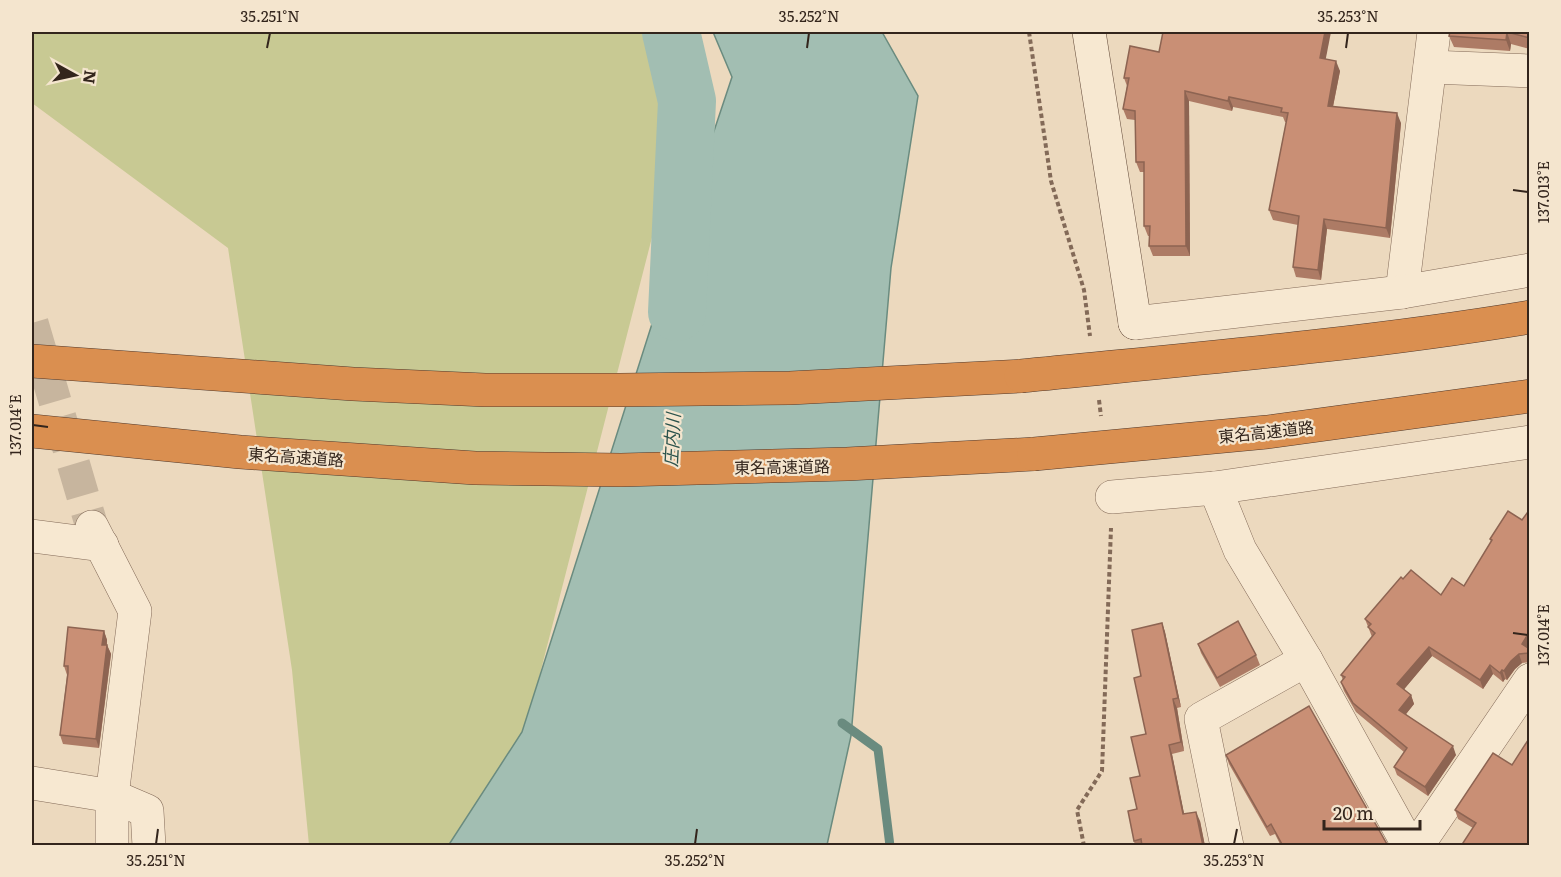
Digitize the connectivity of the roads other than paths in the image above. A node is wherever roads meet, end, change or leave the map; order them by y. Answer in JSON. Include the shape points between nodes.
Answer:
{"nodes":[{"id":1,"x":1089,"y":32,"type":"edge"},
{"id":2,"x":1434,"y":32,"type":"edge"},
{"id":3,"x":1430,"y":67,"type":"junction"},
{"id":4,"x":1530,"y":71,"type":"edge"},
{"id":5,"x":1530,"y":270,"type":"edge"},
{"id":6,"x":1402,"y":292,"type":"junction"},
{"id":7,"x":1530,"y":317,"type":"edge"},
{"id":8,"x":32,"y":361,"type":"edge"},
{"id":9,"x":1530,"y":396,"type":"edge"},
{"id":10,"x":32,"y":431,"type":"edge"},
{"id":11,"x":1530,"y":442,"type":"edge"},
{"id":12,"x":1215,"y":488,"type":"junction"},
{"id":13,"x":1112,"y":497,"type":"dead end"},
{"id":14,"x":32,"y":536,"type":"edge"},
{"id":15,"x":1306,"y":660,"type":"junction"},
{"id":16,"x":1525,"y":698,"type":"edge"},
{"id":17,"x":32,"y":783,"type":"edge"},
{"id":18,"x":112,"y":796,"type":"junction"},
{"id":19,"x":112,"y":846,"type":"edge"},
{"id":20,"x":149,"y":846,"type":"edge"},
{"id":21,"x":1227,"y":846,"type":"edge"},
{"id":22,"x":1409,"y":846,"type":"edge"},
{"id":23,"x":1417,"y":846,"type":"edge"}],
"edges":[{"from":1,"to":6,"type":"street","via":[[1135,323]]},
{"from":2,"to":3,"type":"street"},
{"from":3,"to":4,"type":"street"},
{"from":3,"to":6,"type":"street"},
{"from":5,"to":6,"type":"street"},
{"from":7,"to":8,"type":"highway","bridge":true,"via":[[1277,351],[1021,376],[790,388],[485,390]]},
{"from":9,"to":10,"type":"highway","name":"東名高速道路","bridge":true,"via":[[1268,432],[1034,454],[621,470],[475,468],[240,452]]},
{"from":11,"to":12,"type":"street"},
{"from":12,"to":13,"type":"street"},
{"from":12,"to":15,"type":"street","via":[[1240,550]]},
{"from":14,"to":18,"type":"street","via":[[97,536],[135,611]]},
{"from":15,"to":21,"type":"street","via":[[1201,719]]},
{"from":15,"to":22,"type":"street"},
{"from":16,"to":23,"type":"street"},
{"from":17,"to":18,"type":"street"},
{"from":18,"to":19,"type":"street"},
{"from":18,"to":20,"type":"street","via":[[147,811]]}]}
